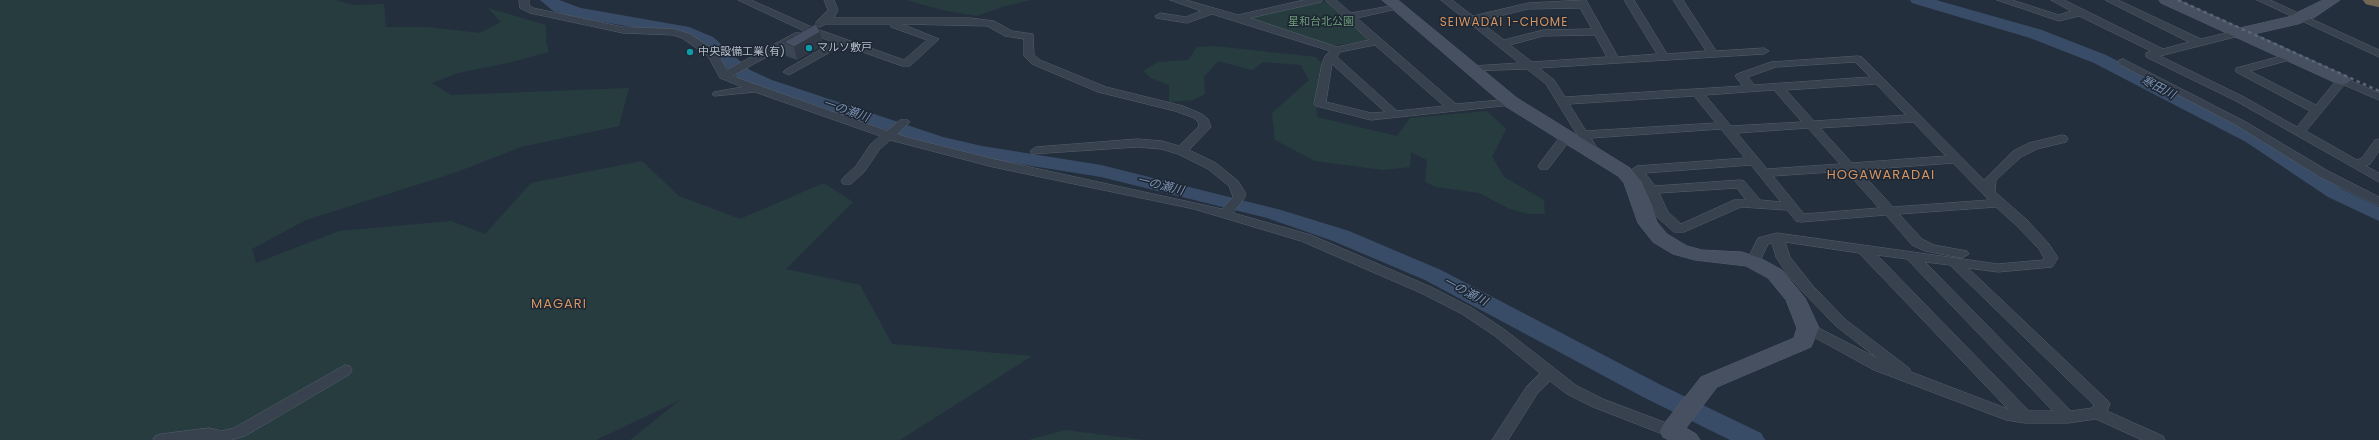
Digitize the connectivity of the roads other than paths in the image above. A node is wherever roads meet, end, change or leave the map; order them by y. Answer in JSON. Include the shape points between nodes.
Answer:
{"nodes":[{"id":1,"x":524,"y":0,"type":"edge"},
{"id":2,"x":743,"y":0,"type":"edge"},
{"id":3,"x":829,"y":0,"type":"edge"},
{"id":4,"x":1197,"y":0,"type":"edge"},
{"id":5,"x":1317,"y":0,"type":"edge"},
{"id":6,"x":1330,"y":0,"type":"edge"},
{"id":7,"x":1446,"y":0,"type":"edge"},
{"id":8,"x":1629,"y":0,"type":"edge"},
{"id":9,"x":1678,"y":0,"type":"edge"},
{"id":10,"x":2002,"y":0,"type":"edge"},
{"id":11,"x":2056,"y":0,"type":"edge"},
{"id":12,"x":2110,"y":0,"type":"edge"},
{"id":13,"x":2166,"y":0,"type":"edge"},
{"id":14,"x":2262,"y":0,"type":"edge"},
{"id":15,"x":2333,"y":0,"type":"edge"},
{"id":16,"x":2372,"y":0,"type":"edge"},
{"id":17,"x":1180,"y":1,"type":"edge"},
{"id":18,"x":1582,"y":2,"type":"edge"},
{"id":19,"x":2379,"y":2,"type":"edge"},
{"id":20,"x":1393,"y":3,"type":"edge"},
{"id":21,"x":1212,"y":10,"type":"junction"},
{"id":22,"x":2081,"y":12,"type":"junction"},
{"id":23,"x":1160,"y":16,"type":"dead end"},
{"id":24,"x":1349,"y":17,"type":"junction"},
{"id":25,"x":1238,"y":18,"type":"junction"},
{"id":26,"x":2300,"y":18,"type":"junction"},
{"id":27,"x":1472,"y":20,"type":"junction"},
{"id":28,"x":824,"y":21,"type":"junction"},
{"id":29,"x":886,"y":21,"type":"junction"},
{"id":30,"x":810,"y":30,"type":"junction"},
{"id":31,"x":1599,"y":32,"type":"junction"},
{"id":32,"x":2239,"y":34,"type":"junction"},
{"id":33,"x":1377,"y":41,"type":"junction"},
{"id":34,"x":841,"y":42,"type":"junction"},
{"id":35,"x":2200,"y":43,"type":"junction"},
{"id":36,"x":1502,"y":44,"type":"junction"},
{"id":37,"x":1764,"y":51,"type":"dead end"},
{"id":38,"x":2162,"y":52,"type":"junction"},
{"id":39,"x":1333,"y":53,"type":"junction"},
{"id":40,"x":1713,"y":54,"type":"junction"},
{"id":41,"x":2379,"y":54,"type":"edge"},
{"id":42,"x":1664,"y":57,"type":"junction"},
{"id":43,"x":2290,"y":57,"type":"junction"},
{"id":44,"x":1614,"y":60,"type":"junction"},
{"id":45,"x":2123,"y":62,"type":"dead end"},
{"id":46,"x":1530,"y":66,"type":"junction"},
{"id":47,"x":1473,"y":69,"type":"junction"},
{"id":48,"x":789,"y":72,"type":"dead end"},
{"id":49,"x":726,"y":74,"type":"junction"},
{"id":50,"x":1879,"y":80,"type":"junction"},
{"id":51,"x":2342,"y":80,"type":"junction"},
{"id":52,"x":1777,"y":87,"type":"junction"},
{"id":53,"x":755,"y":89,"type":"junction"},
{"id":54,"x":1751,"y":89,"type":"junction"},
{"id":55,"x":1696,"y":92,"type":"junction"},
{"id":56,"x":718,"y":94,"type":"dead end"},
{"id":57,"x":2379,"y":97,"type":"edge"},
{"id":58,"x":1563,"y":101,"type":"junction"},
{"id":59,"x":1510,"y":102,"type":"junction"},
{"id":60,"x":1453,"y":108,"type":"junction"},
{"id":61,"x":2317,"y":110,"type":"junction"},
{"id":62,"x":1394,"y":114,"type":"junction"},
{"id":63,"x":1916,"y":118,"type":"junction"},
{"id":64,"x":902,"y":123,"type":"dead end"},
{"id":65,"x":1811,"y":125,"type":"junction"},
{"id":66,"x":1724,"y":128,"type":"junction"},
{"id":67,"x":2299,"y":132,"type":"junction"},
{"id":68,"x":888,"y":134,"type":"junction"},
{"id":69,"x":1575,"y":136,"type":"junction"},
{"id":70,"x":2062,"y":139,"type":"dead end"},
{"id":71,"x":2379,"y":143,"type":"edge"},
{"id":72,"x":1036,"y":151,"type":"dead end"},
{"id":73,"x":1182,"y":151,"type":"junction"},
{"id":74,"x":1956,"y":159,"type":"junction"},
{"id":75,"x":1754,"y":161,"type":"junction"},
{"id":76,"x":2357,"y":165,"type":"junction"},
{"id":77,"x":1544,"y":166,"type":"dead end"},
{"id":78,"x":1849,"y":167,"type":"junction"},
{"id":79,"x":1632,"y":172,"type":"junction"},
{"id":80,"x":1764,"y":173,"type":"junction"},
{"id":81,"x":2379,"y":178,"type":"edge"},
{"id":82,"x":847,"y":181,"type":"dead end"},
{"id":83,"x":1651,"y":190,"type":"junction"},
{"id":84,"x":1989,"y":192,"type":"junction"},
{"id":85,"x":1755,"y":202,"type":"junction"},
{"id":86,"x":2379,"y":202,"type":"edge"},
{"id":87,"x":2000,"y":204,"type":"junction"},
{"id":88,"x":1791,"y":206,"type":"junction"},
{"id":89,"x":1228,"y":210,"type":"junction"},
{"id":90,"x":1890,"y":212,"type":"junction"},
{"id":91,"x":1777,"y":237,"type":"junction"},
{"id":92,"x":1865,"y":251,"type":"junction"},
{"id":93,"x":1912,"y":257,"type":"junction"},
{"id":94,"x":1953,"y":261,"type":"junction"},
{"id":95,"x":1753,"y":262,"type":"junction"},
{"id":96,"x":2020,"y":266,"type":"junction"},
{"id":97,"x":1808,"y":328,"type":"junction"},
{"id":98,"x":345,"y":370,"type":"dead end"},
{"id":99,"x":1549,"y":373,"type":"junction"},
{"id":100,"x":1913,"y":379,"type":"junction"},
{"id":101,"x":2098,"y":413,"type":"junction"},
{"id":102,"x":2025,"y":417,"type":"junction"},
{"id":103,"x":2068,"y":417,"type":"junction"},
{"id":104,"x":1679,"y":431,"type":"edge"},
{"id":105,"x":161,"y":440,"type":"edge"},
{"id":106,"x":1500,"y":440,"type":"edge"},
{"id":107,"x":2157,"y":440,"type":"edge"}],
"edges":[{"from":1,"to":49,"type":"street","via":[[524,6],[530,10],[623,30],[674,32],[686,36],[712,54]]},
{"from":2,"to":30,"type":"street"},
{"from":3,"to":28,"type":"street","via":[[833,10]]},
{"from":4,"to":17,"type":"street"},
{"from":5,"to":25,"type":"street"},
{"from":6,"to":24,"type":"street"},
{"from":7,"to":27,"type":"street"},
{"from":8,"to":42,"type":"street"},
{"from":9,"to":40,"type":"street"},
{"from":10,"to":22,"type":"street","via":[[2059,18]]},
{"from":11,"to":22,"type":"street"},
{"from":12,"to":35,"type":"street"},
{"from":13,"to":32,"type":"street"},
{"from":14,"to":26,"type":"street"},
{"from":15,"to":26,"type":"street"},
{"from":16,"to":19,"type":"highway"},
{"from":17,"to":21,"type":"street"},
{"from":18,"to":27,"type":"street","via":[[1528,6]]},
{"from":18,"to":31,"type":"street"},
{"from":20,"to":24,"type":"street"},
{"from":20,"to":47,"type":"street"},
{"from":21,"to":23,"type":"street","via":[[1187,20]]},
{"from":21,"to":25,"type":"street"},
{"from":22,"to":38,"type":"street"},
{"from":24,"to":33,"type":"street"},
{"from":25,"to":39,"type":"street"},
{"from":26,"to":32,"type":"street"},
{"from":26,"to":41,"type":"street"},
{"from":27,"to":36,"type":"street"},
{"from":28,"to":29,"type":"street"},
{"from":28,"to":30,"type":"street"},
{"from":29,"to":34,"type":"street","via":[[934,39],[906,64]]},
{"from":29,"to":73,"type":"street","via":[[990,23],[1009,34],[1029,36],[1029,56],[1036,62],[1102,90],[1179,108],[1198,116],[1204,121],[1205,127]]},
{"from":30,"to":34,"type":"street"},
{"from":30,"to":49,"type":"street"},
{"from":31,"to":36,"type":"street","via":[[1543,33]]},
{"from":31,"to":44,"type":"street"},
{"from":32,"to":35,"type":"street"},
{"from":32,"to":43,"type":"street"},
{"from":33,"to":39,"type":"street"},
{"from":33,"to":60,"type":"street"},
{"from":34,"to":48,"type":"street"},
{"from":35,"to":38,"type":"street"},
{"from":36,"to":46,"type":"street"},
{"from":37,"to":40,"type":"street"},
{"from":38,"to":67,"type":"street","via":[[2150,55]]},
{"from":39,"to":62,"type":"street"},
{"from":39,"to":62,"type":"street","via":[[1320,104],[1371,117]]},
{"from":40,"to":42,"type":"street"},
{"from":42,"to":44,"type":"street"},
{"from":43,"to":51,"type":"street"},
{"from":43,"to":61,"type":"street","via":[[2240,70]]},
{"from":44,"to":46,"type":"street"},
{"from":45,"to":86,"type":"street","via":[[2240,123],[2324,174]]},
{"from":46,"to":47,"type":"street"},
{"from":46,"to":58,"type":"street","via":[[1550,82]]},
{"from":47,"to":59,"type":"street"},
{"from":49,"to":53,"type":"street"},
{"from":50,"to":52,"type":"street"},
{"from":50,"to":54,"type":"street","via":[[1858,59],[1776,64],[1741,76]]},
{"from":50,"to":63,"type":"street"},
{"from":51,"to":57,"type":"street"},
{"from":51,"to":61,"type":"street"},
{"from":52,"to":54,"type":"street"},
{"from":52,"to":65,"type":"street"},
{"from":53,"to":56,"type":"street"},
{"from":53,"to":68,"type":"street"},
{"from":54,"to":55,"type":"street"},
{"from":55,"to":58,"type":"street"},
{"from":55,"to":66,"type":"street"},
{"from":58,"to":69,"type":"street"},
{"from":59,"to":60,"type":"street"},
{"from":59,"to":69,"type":"street"},
{"from":60,"to":62,"type":"street"},
{"from":61,"to":67,"type":"street"},
{"from":63,"to":65,"type":"street"},
{"from":63,"to":74,"type":"street"},
{"from":64,"to":68,"type":"street"},
{"from":65,"to":66,"type":"street"},
{"from":65,"to":78,"type":"street"},
{"from":66,"to":69,"type":"street"},
{"from":66,"to":75,"type":"street"},
{"from":67,"to":76,"type":"street"},
{"from":68,"to":82,"type":"street","via":[[874,148],[861,168]]},
{"from":68,"to":89,"type":"street","via":[[962,156]]},
{"from":69,"to":77,"type":"street"},
{"from":69,"to":79,"type":"street","via":[[1594,153]]},
{"from":70,"to":84,"type":"street","via":[[2033,146],[2017,154],[1990,180]]},
{"from":71,"to":76,"type":"street","via":[[2366,161]]},
{"from":72,"to":73,"type":"street","via":[[1137,143],[1162,145]]},
{"from":73,"to":89,"type":"street","via":[[1217,169],[1234,184],[1240,192],[1239,197]]},
{"from":74,"to":78,"type":"street"},
{"from":74,"to":84,"type":"street"},
{"from":75,"to":79,"type":"street"},
{"from":75,"to":80,"type":"street"},
{"from":76,"to":81,"type":"street"},
{"from":78,"to":80,"type":"street"},
{"from":78,"to":90,"type":"street"},
{"from":79,"to":83,"type":"street"},
{"from":79,"to":95,"type":"street","via":[[1633,182],[1648,223],[1660,238],[1680,250],[1702,256],[1742,258]]},
{"from":80,"to":88,"type":"street"},
{"from":83,"to":85,"type":"street","via":[[1740,184]]},
{"from":83,"to":85,"type":"street","via":[[1662,214],[1679,229],[1730,206]]},
{"from":84,"to":87,"type":"street"},
{"from":85,"to":88,"type":"street"},
{"from":87,"to":90,"type":"street"},
{"from":87,"to":96,"type":"street","via":[[2022,223],[2051,258],[2047,264]]},
{"from":88,"to":90,"type":"street","via":[[1801,218]]},
{"from":89,"to":99,"type":"street","via":[[1306,238],[1426,290],[1467,311],[1500,333]]},
{"from":90,"to":96,"type":"street","via":[[1917,242],[1930,248]]},
{"from":91,"to":92,"type":"street"},
{"from":91,"to":95,"type":"street","via":[[1763,241]]},
{"from":91,"to":100,"type":"street","via":[[1783,257],[1814,295],[1841,323]]},
{"from":92,"to":93,"type":"street"},
{"from":92,"to":102,"type":"street"},
{"from":93,"to":94,"type":"street"},
{"from":93,"to":103,"type":"street"},
{"from":94,"to":96,"type":"street","via":[[1998,268]]},
{"from":94,"to":101,"type":"street","via":[[2102,404]]},
{"from":95,"to":97,"type":"street","via":[[1775,274],[1794,298]]},
{"from":97,"to":100,"type":"street","via":[[1879,366]]},
{"from":97,"to":104,"type":"street","via":[[1803,342],[1709,382],[1692,403]]},
{"from":98,"to":105,"type":"street","via":[[239,432],[222,437],[209,434]]},
{"from":99,"to":104,"type":"street","via":[[1572,390],[1598,403]]},
{"from":99,"to":106,"type":"street","via":[[1532,390]]},
{"from":100,"to":102,"type":"street","via":[[2006,414]]},
{"from":101,"to":103,"type":"street"},
{"from":101,"to":107,"type":"street"},
{"from":102,"to":103,"type":"street"}]}
